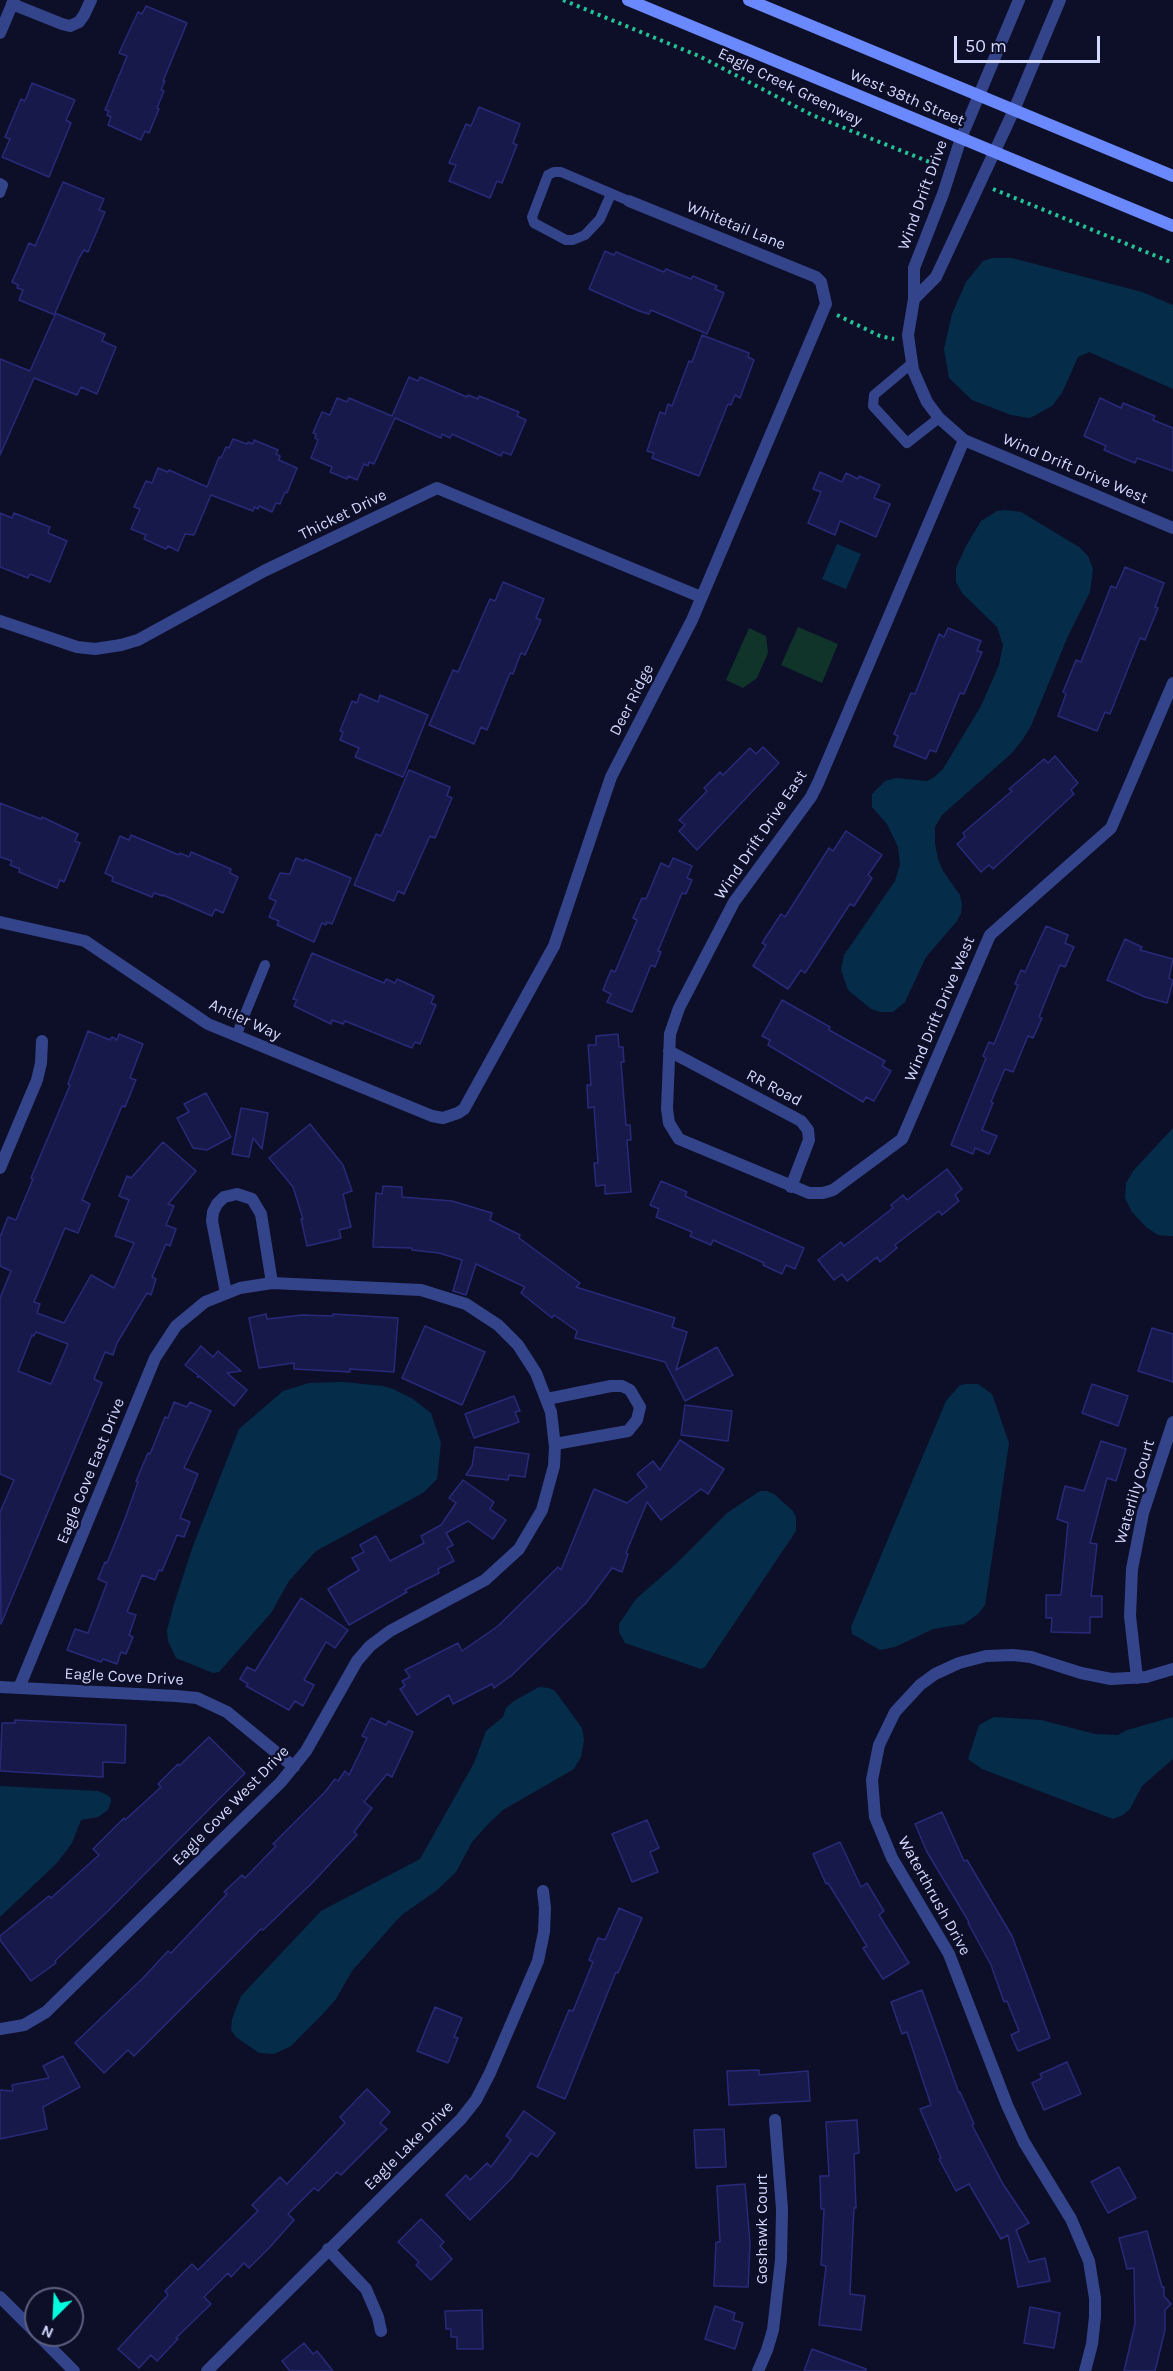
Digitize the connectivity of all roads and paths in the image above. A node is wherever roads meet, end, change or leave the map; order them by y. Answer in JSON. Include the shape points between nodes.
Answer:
{"nodes":[{"id":1,"x":91,"y":0,"type":"edge"},
{"id":2,"x":563,"y":0,"type":"edge"},
{"id":3,"x":628,"y":0,"type":"edge"},
{"id":4,"x":749,"y":0,"type":"edge"},
{"id":5,"x":1019,"y":0,"type":"edge"},
{"id":6,"x":1060,"y":0,"type":"edge"},
{"id":7,"x":13,"y":2,"type":"edge"},
{"id":8,"x":0,"y":33,"type":"edge"},
{"id":9,"x":980,"y":96,"type":"junction"},
{"id":10,"x":1014,"y":110,"type":"junction"},
{"id":11,"x":961,"y":138,"type":"junction"},
{"id":12,"x":993,"y":152,"type":"junction"},
{"id":13,"x":950,"y":171,"type":"junction"},
{"id":14,"x":1173,"y":176,"type":"edge"},
{"id":15,"x":0,"y":183,"type":"edge"},
{"id":16,"x":978,"y":183,"type":"junction"},
{"id":17,"x":0,"y":193,"type":"edge"},
{"id":18,"x":611,"y":194,"type":"junction"},
{"id":19,"x":629,"y":201,"type":"joint"},
{"id":20,"x":1173,"y":226,"type":"edge"},
{"id":21,"x":1173,"y":263,"type":"edge"},
{"id":22,"x":824,"y":290,"type":"joint"},
{"id":23,"x":914,"y":299,"type":"junction"},
{"id":24,"x":825,"y":310,"type":"junction"},
{"id":25,"x":909,"y":343,"type":"junction"},
{"id":26,"x":911,"y":364,"type":"junction"},
{"id":27,"x":939,"y":418,"type":"junction"},
{"id":28,"x":964,"y":440,"type":"junction"},
{"id":29,"x":1173,"y":528,"type":"edge"},
{"id":30,"x":701,"y":597,"type":"junction"},
{"id":31,"x":0,"y":621,"type":"edge"},
{"id":32,"x":1173,"y":683,"type":"edge"},
{"id":33,"x":0,"y":922,"type":"edge"},
{"id":34,"x":265,"y":965,"type":"dead end"},
{"id":35,"x":236,"y":1036,"type":"junction"},
{"id":36,"x":42,"y":1041,"type":"dead end"},
{"id":37,"x":669,"y":1051,"type":"junction"},
{"id":38,"x":452,"y":1116,"type":"joint"},
{"id":39,"x":0,"y":1168,"type":"edge"},
{"id":40,"x":791,"y":1187,"type":"junction"},
{"id":41,"x":272,"y":1283,"type":"junction"},
{"id":42,"x":226,"y":1293,"type":"junction"},
{"id":43,"x":547,"y":1398,"type":"junction"},
{"id":44,"x":1173,"y":1422,"type":"edge"},
{"id":45,"x":555,"y":1444,"type":"junction"},
{"id":46,"x":1173,"y":1669,"type":"edge"},
{"id":47,"x":1137,"y":1678,"type":"junction"},
{"id":48,"x":0,"y":1687,"type":"edge"},
{"id":49,"x":19,"y":1688,"type":"junction"},
{"id":50,"x":294,"y":1767,"type":"junction"},
{"id":51,"x":543,"y":1891,"type":"dead end"},
{"id":52,"x":0,"y":2029,"type":"edge"},
{"id":53,"x":775,"y":2120,"type":"dead end"},
{"id":54,"x":328,"y":2249,"type":"junction"},
{"id":55,"x":0,"y":2297,"type":"edge"},
{"id":56,"x":24,"y":2321,"type":"edge"},
{"id":57,"x":381,"y":2331,"type":"dead end"},
{"id":58,"x":50,"y":2347,"type":"edge"},
{"id":59,"x":74,"y":2371,"type":"edge"},
{"id":60,"x":207,"y":2371,"type":"edge"},
{"id":61,"x":758,"y":2371,"type":"edge"},
{"id":62,"x":1085,"y":2371,"type":"edge"}],
"edges":[{"from":1,"to":7,"type":"street","via":[[84,15],[70,26]]},
{"from":2,"to":13,"type":"path","name":"Eagle Creek Greenway","via":[[699,56],[812,115]]},
{"from":3,"to":11,"type":"main road","name":"West 38th Street"},
{"from":4,"to":9,"type":"main road","name":"West 38th Street"},
{"from":5,"to":9,"type":"street","name":"Wind Drift Drive"},
{"from":6,"to":10,"type":"street"},
{"from":7,"to":8,"type":"street"},
{"from":9,"to":10,"type":"main road","name":"West 38th Street"},
{"from":9,"to":11,"type":"street","name":"Wind Drift Drive"},
{"from":10,"to":12,"type":"street"},
{"from":10,"to":14,"type":"main road","name":"West 38th Street"},
{"from":11,"to":12,"type":"main road","name":"West 38th Street"},
{"from":11,"to":13,"type":"street","name":"Wind Drift Drive"},
{"from":12,"to":16,"type":"street"},
{"from":12,"to":20,"type":"main road","name":"West 38th Street"},
{"from":13,"to":23,"type":"street","name":"Wind Drift Drive","via":[[914,267]]},
{"from":15,"to":17,"type":"lane"},
{"from":16,"to":21,"type":"path"},
{"from":16,"to":23,"type":"street","via":[[936,277]]},
{"from":18,"to":18,"type":"lane","via":[[554,172],[548,175],[532,217],[534,223],[573,240],[585,235],[600,219]]},
{"from":18,"to":19,"type":"lane"},
{"from":19,"to":22,"type":"street","name":"Whitetail Lane","via":[[807,272],[816,277]]},
{"from":22,"to":24,"type":"street","name":"Deer Ridge"},
{"from":23,"to":25,"type":"street","name":"Wind Drift Drive"},
{"from":24,"to":25,"type":"path","via":[[880,336]]},
{"from":24,"to":30,"type":"street","name":"Deer Ridge"},
{"from":25,"to":26,"type":"street","name":"Wind Drift Drive"},
{"from":26,"to":27,"type":"street","name":"Wind Drift Drive","via":[[927,402]]},
{"from":26,"to":27,"type":"lane","via":[[874,395],[873,406],[907,443]]},
{"from":27,"to":28,"type":"street","name":"Wind Drift Drive"},
{"from":28,"to":29,"type":"street","name":"Wind Drift Drive West"},
{"from":28,"to":37,"type":"street","name":"Wind Drift Drive East","via":[[818,783],[734,902],[679,1008]]},
{"from":30,"to":31,"type":"street","name":"Thicket Drive","via":[[437,488],[264,571],[138,640],[94,649],[77,647]]},
{"from":30,"to":38,"type":"street","name":"Deer Ridge","via":[[611,777],[554,946],[470,1101]]},
{"from":32,"to":40,"type":"street","name":"Wind Drift Drive West","via":[[1111,828],[990,934],[902,1139],[833,1190],[809,1193]]},
{"from":33,"to":35,"type":"street","name":"Antler Way","via":[[85,941],[208,1024]]},
{"from":34,"to":35,"type":"lane"},
{"from":35,"to":38,"type":"street","name":"Antler Way","via":[[432,1116]]},
{"from":36,"to":39,"type":"street","via":[[37,1080]]},
{"from":37,"to":40,"type":"street","name":"Wind Drift Drive East","via":[[667,1114],[679,1139]]},
{"from":37,"to":40,"type":"street","name":"RR Road","via":[[801,1121],[809,1140]]},
{"from":41,"to":42,"type":"street","name":"Eagle Cove East Drive"},
{"from":41,"to":42,"type":"street","via":[[261,1214],[252,1199],[237,1194],[224,1197],[217,1204],[212,1221]]},
{"from":41,"to":43,"type":"street","name":"Eagle Cove West Drive","via":[[403,1288],[458,1300],[498,1325],[518,1345]]},
{"from":42,"to":49,"type":"street","name":"Eagle Cove East Drive","via":[[205,1302],[183,1319],[155,1358]]},
{"from":43,"to":45,"type":"street","name":"Eagle Cove West Drive"},
{"from":43,"to":45,"type":"street","via":[[622,1386],[630,1390],[640,1407],[637,1420],[628,1431]]},
{"from":44,"to":47,"type":"street","name":"Waterlily Court","via":[[1143,1513],[1132,1569],[1130,1616]]},
{"from":45,"to":50,"type":"street","name":"Eagle Cove West Drive","via":[[553,1475],[545,1502],[519,1549],[485,1580],[390,1631],[370,1646],[357,1661]]},
{"from":46,"to":47,"type":"street","name":"Waterthrush Drive"},
{"from":47,"to":62,"type":"street","name":"Waterthrush Drive","via":[[1087,1675],[1013,1655],[959,1663],[920,1685],[895,1712],[879,1745],[872,1780],[876,1817],[892,1858],[949,1954],[1007,2105],[1024,2142],[1071,2219],[1089,2261],[1095,2317]]},
{"from":48,"to":49,"type":"street","name":"Eagle Cove Drive"},
{"from":49,"to":50,"type":"street","name":"Eagle Cove Drive","via":[[197,1698],[227,1712]]},
{"from":50,"to":52,"type":"street","name":"Eagle Cove West Drive","via":[[46,2012],[24,2025]]},
{"from":51,"to":54,"type":"street","name":"Eagle Lake Drive","via":[[544,1932],[538,1960],[479,2095],[461,2119]]},
{"from":53,"to":61,"type":"street","name":"Goshawk Court","via":[[782,2209],[781,2260],[773,2330]]},
{"from":54,"to":57,"type":"street","via":[[366,2289]]},
{"from":54,"to":60,"type":"street","name":"Eagle Lake Drive"},
{"from":55,"to":56,"type":"street"},
{"from":58,"to":59,"type":"street"}]}
